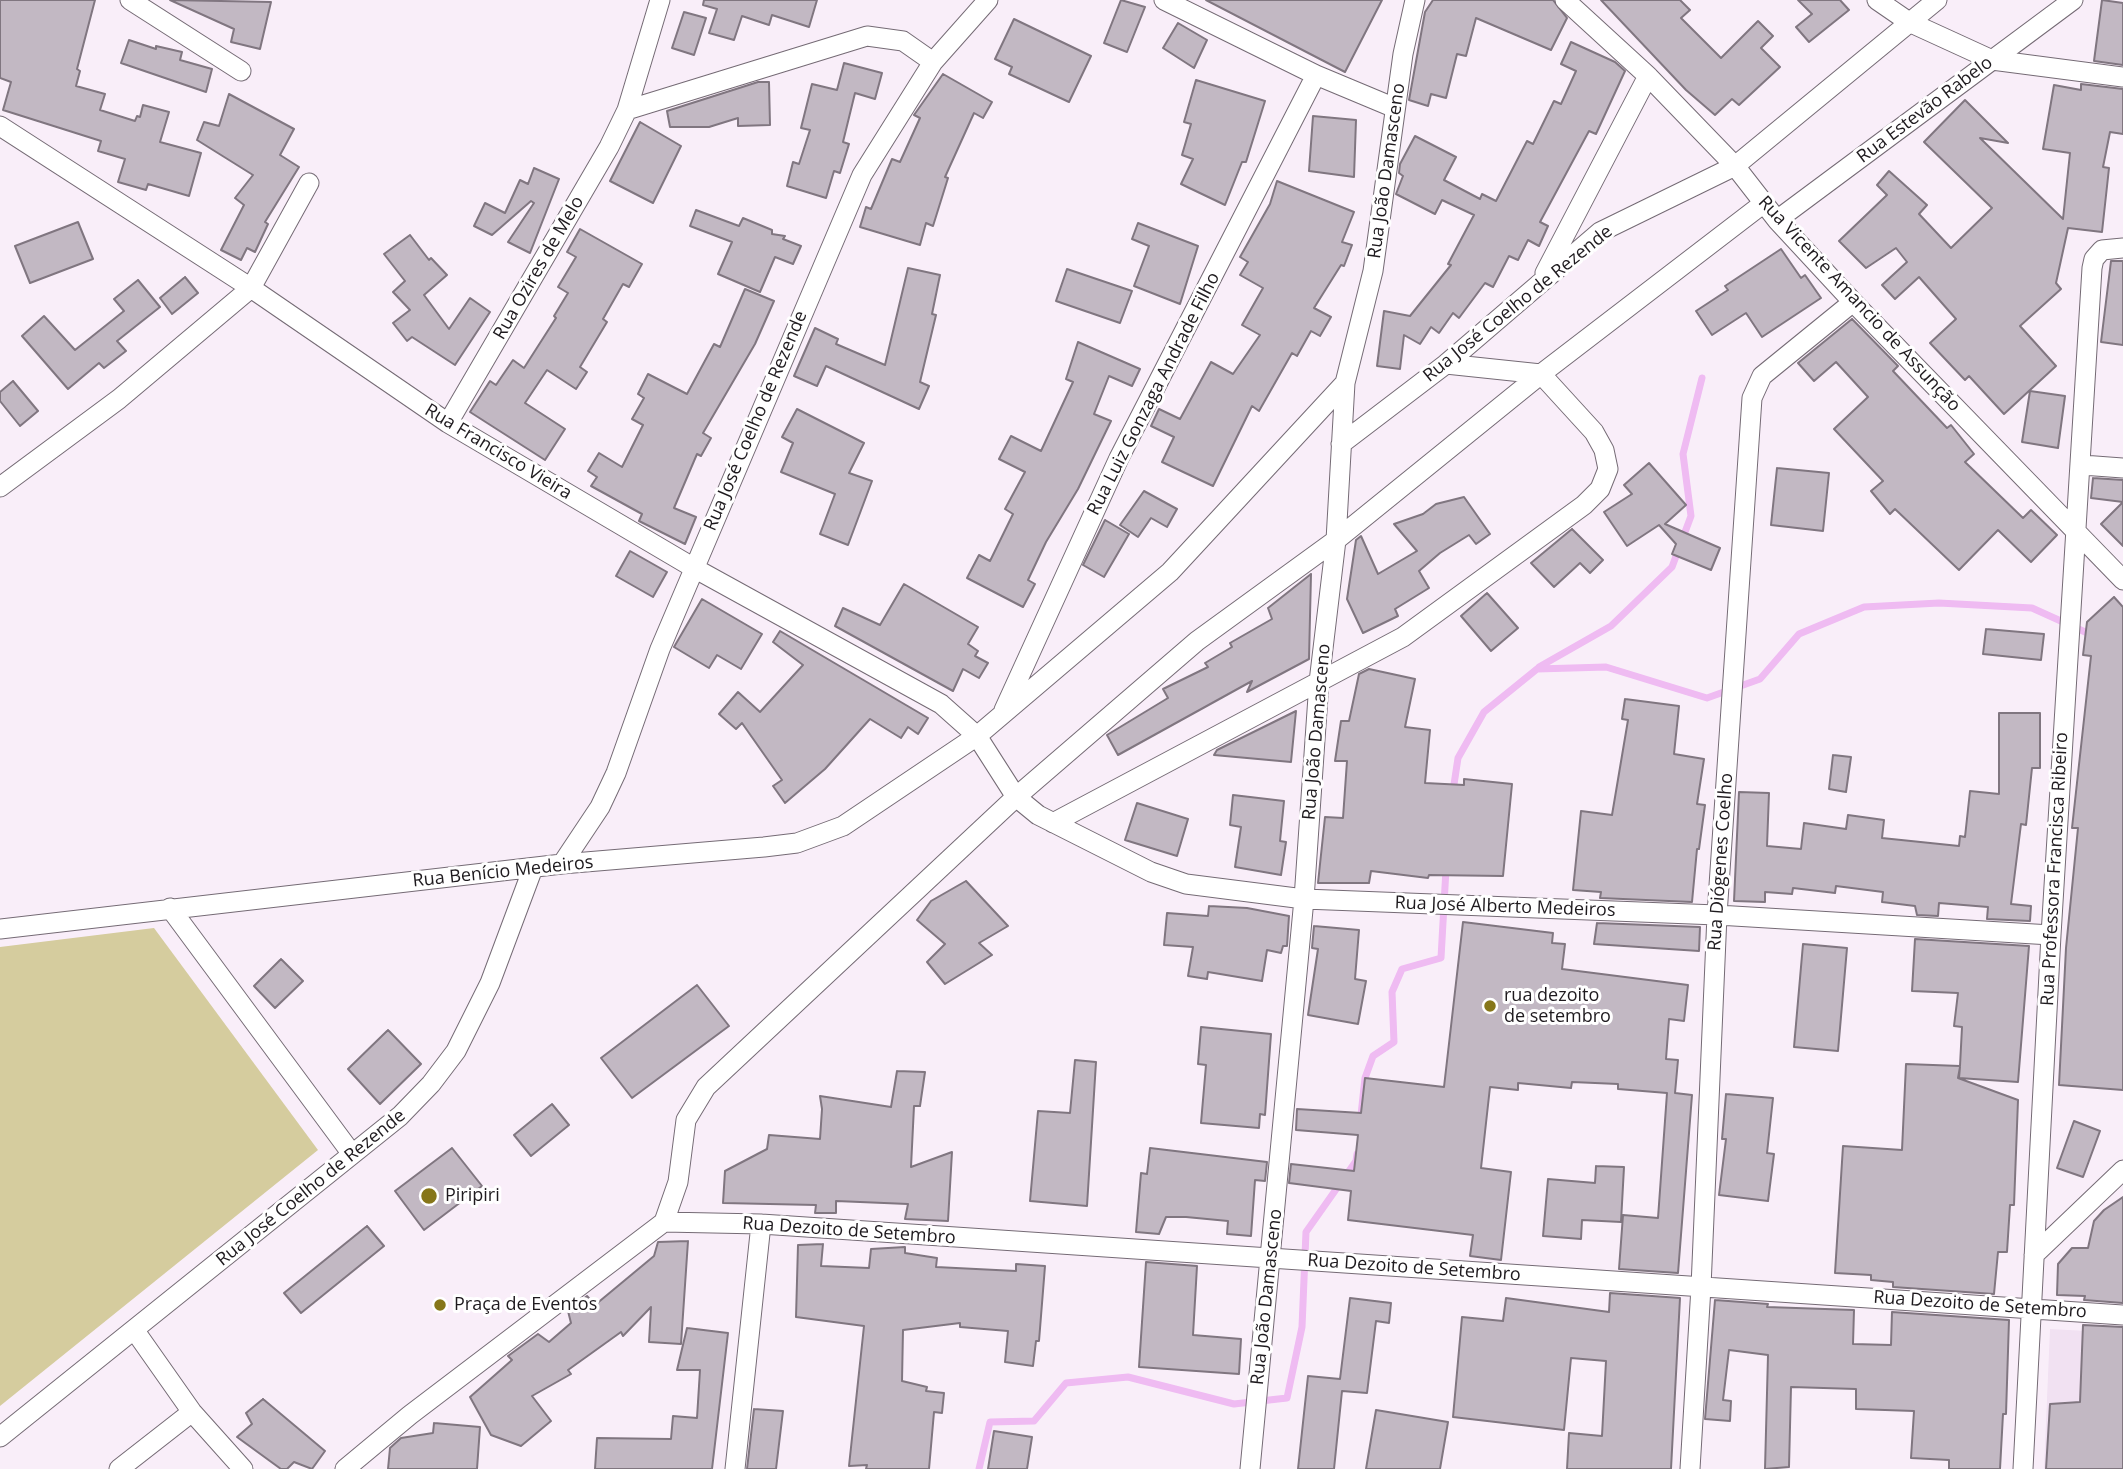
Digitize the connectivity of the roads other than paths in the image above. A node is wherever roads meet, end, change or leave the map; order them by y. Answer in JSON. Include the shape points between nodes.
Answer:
{"nodes":[{"id":1,"x":130,"y":0,"type":"edge"},
{"id":2,"x":660,"y":0,"type":"edge"},
{"id":3,"x":988,"y":0,"type":"edge"},
{"id":4,"x":1164,"y":0,"type":"edge"},
{"id":5,"x":1415,"y":0,"type":"edge"},
{"id":6,"x":1565,"y":0,"type":"edge"},
{"id":7,"x":1877,"y":0,"type":"edge"},
{"id":8,"x":1937,"y":0,"type":"edge"},
{"id":9,"x":2073,"y":0,"type":"edge"},
{"id":10,"x":1909,"y":22,"type":"junction"},
{"id":11,"x":1992,"y":60,"type":"junction"},
{"id":12,"x":933,"y":62,"type":"junction"},
{"id":13,"x":241,"y":71,"type":"dead end"},
{"id":14,"x":1316,"y":75,"type":"junction"},
{"id":15,"x":1648,"y":76,"type":"junction"},
{"id":16,"x":2123,"y":77,"type":"edge"},
{"id":17,"x":1395,"y":108,"type":"junction"},
{"id":18,"x":627,"y":110,"type":"junction"},
{"id":19,"x":0,"y":127,"type":"edge"},
{"id":20,"x":1735,"y":166,"type":"junction"},
{"id":21,"x":309,"y":183,"type":"dead end"},
{"id":22,"x":1764,"y":203,"type":"junction"},
{"id":23,"x":1777,"y":220,"type":"junction"},
{"id":24,"x":2123,"y":248,"type":"edge"},
{"id":25,"x":1541,"y":282,"type":"junction"},
{"id":26,"x":251,"y":288,"type":"junction"},
{"id":27,"x":1853,"y":302,"type":"junction"},
{"id":28,"x":1446,"y":364,"type":"junction"},
{"id":29,"x":1541,"y":374,"type":"junction"},
{"id":30,"x":1345,"y":383,"type":"junction"},
{"id":31,"x":448,"y":423,"type":"junction"},
{"id":32,"x":1341,"y":444,"type":"junction"},
{"id":33,"x":2082,"y":465,"type":"junction"},
{"id":34,"x":2123,"y":468,"type":"edge"},
{"id":35,"x":0,"y":487,"type":"edge"},
{"id":36,"x":2076,"y":532,"type":"junction"},
{"id":37,"x":1336,"y":540,"type":"junction"},
{"id":38,"x":694,"y":568,"type":"junction"},
{"id":39,"x":2123,"y":580,"type":"edge"},
{"id":40,"x":1320,"y":682,"type":"junction"},
{"id":41,"x":1000,"y":717,"type":"junction"},
{"id":42,"x":977,"y":736,"type":"junction"},
{"id":43,"x":997,"y":767,"type":"joint"},
{"id":44,"x":1016,"y":797,"type":"junction"},
{"id":45,"x":1053,"y":823,"type":"junction"},
{"id":46,"x":562,"y":864,"type":"junction"},
{"id":47,"x":533,"y":868,"type":"junction"},
{"id":48,"x":1304,"y":899,"type":"junction"},
{"id":49,"x":170,"y":908,"type":"junction"},
{"id":50,"x":1717,"y":915,"type":"junction"},
{"id":51,"x":0,"y":929,"type":"edge"},
{"id":52,"x":2051,"y":934,"type":"junction"},
{"id":53,"x":352,"y":1154,"type":"junction"},
{"id":54,"x":2123,"y":1170,"type":"edge"},
{"id":55,"x":664,"y":1222,"type":"junction"},
{"id":56,"x":761,"y":1224,"type":"junction"},
{"id":57,"x":2034,"y":1255,"type":"junction"},
{"id":58,"x":1271,"y":1259,"type":"junction"},
{"id":59,"x":1701,"y":1287,"type":"junction"},
{"id":60,"x":2032,"y":1307,"type":"junction"},
{"id":61,"x":2123,"y":1315,"type":"edge"},
{"id":62,"x":135,"y":1331,"type":"junction"},
{"id":63,"x":192,"y":1412,"type":"junction"},
{"id":64,"x":0,"y":1437,"type":"edge"},
{"id":65,"x":119,"y":1469,"type":"edge"},
{"id":66,"x":243,"y":1469,"type":"edge"},
{"id":67,"x":345,"y":1469,"type":"edge"},
{"id":68,"x":735,"y":1469,"type":"edge"},
{"id":69,"x":1250,"y":1469,"type":"edge"},
{"id":70,"x":1690,"y":1469,"type":"edge"},
{"id":71,"x":2023,"y":1469,"type":"edge"}],
"edges":[{"from":1,"to":13,"type":"street"},
{"from":2,"to":18,"type":"street","name":"Rua Ozires de Melo"},
{"from":3,"to":12,"type":"street","name":"Rua José Coelho de Rezende"},
{"from":4,"to":14,"type":"street"},
{"from":5,"to":17,"type":"street","name":"Rua João Damasceno"},
{"from":6,"to":15,"type":"street","name":"Rua Vicente Amancio de Assunção"},
{"from":7,"to":10,"type":"street"},
{"from":8,"to":10,"type":"street","name":"Rua José Coelho de Rezende"},
{"from":9,"to":11,"type":"street","name":"Rua Estevão Rabelo"},
{"from":10,"to":11,"type":"street"},
{"from":10,"to":20,"type":"street","name":"Rua José Coelho de Rezende"},
{"from":11,"to":16,"type":"street"},
{"from":11,"to":23,"type":"street","name":"Rua Estevão Rabelo"},
{"from":12,"to":18,"type":"street","via":[[903,41],[867,36]]},
{"from":12,"to":38,"type":"street","name":"Rua José Coelho de Rezende","via":[[862,175]]},
{"from":14,"to":17,"type":"street"},
{"from":14,"to":41,"type":"street","name":"Rua Luiz Gonzaga Andrade Filho","via":[[1119,457]]},
{"from":15,"to":20,"type":"street","name":"Rua Vicente Amancio de Assunção"},
{"from":15,"to":25,"type":"street"},
{"from":17,"to":30,"type":"street","name":"Rua João Damasceno","via":[[1373,271]]},
{"from":18,"to":31,"type":"street","name":"Rua Ozires de Melo"},
{"from":19,"to":26,"type":"street","name":"Rua Francisco Vieira"},
{"from":20,"to":22,"type":"street","name":"Rua Vicente Amancio de Assunção"},
{"from":20,"to":25,"type":"street","name":"Rua José Coelho de Rezende","via":[[1600,232]]},
{"from":21,"to":26,"type":"street"},
{"from":22,"to":23,"type":"street","name":"Rua Vicente Amancio de Assunção"},
{"from":22,"to":29,"type":"street"},
{"from":23,"to":27,"type":"street","name":"Rua Vicente Amancio de Assunção"},
{"from":24,"to":33,"type":"street","name":"Rua Professora Francisca Ribeiro","via":[[2102,250],[2092,268]]},
{"from":25,"to":28,"type":"street","name":"Rua José Coelho de Rezende"},
{"from":26,"to":31,"type":"street","name":"Rua Francisco Vieira"},
{"from":26,"to":35,"type":"street","via":[[119,399]]},
{"from":27,"to":36,"type":"street","name":"Rua Vicente Amancio de Assunção"},
{"from":27,"to":50,"type":"street","name":"Rua Diógenes Coelho","via":[[1762,376],[1752,398]]},
{"from":28,"to":29,"type":"street"},
{"from":28,"to":32,"type":"street","name":"Rua José Coelho de Rezende"},
{"from":29,"to":37,"type":"street"},
{"from":29,"to":40,"type":"street","via":[[1594,432],[1604,450],[1608,469],[1600,489],[1403,637]]},
{"from":30,"to":32,"type":"street","name":"Rua João Damasceno"},
{"from":30,"to":41,"type":"street","name":"Rua Benício Medeiros","via":[[1193,550]]},
{"from":31,"to":38,"type":"street","name":"Rua Francisco Vieira"},
{"from":32,"to":37,"type":"street","name":"Rua João Damasceno"},
{"from":33,"to":34,"type":"street"},
{"from":33,"to":36,"type":"street","name":"Rua Professora Francisca Ribeiro"},
{"from":36,"to":39,"type":"street","name":"Rua Vicente Amancio de Assunção"},
{"from":36,"to":52,"type":"street","name":"Rua Professora Francisca Ribeiro"},
{"from":37,"to":40,"type":"street","name":"Rua João Damasceno"},
{"from":37,"to":44,"type":"street","via":[[1197,641]]},
{"from":38,"to":42,"type":"street","name":"Rua Francisco Vieira","via":[[941,704]]},
{"from":38,"to":46,"type":"street","name":"Rua José Coelho de Rezende","via":[[616,773],[600,807]]},
{"from":40,"to":45,"type":"street"},
{"from":40,"to":48,"type":"street","name":"Rua João Damasceno"},
{"from":41,"to":42,"type":"street","name":"Rua Benício Medeiros"},
{"from":42,"to":43,"type":"street","name":"Rua Francisco Vieira"},
{"from":42,"to":46,"type":"street","name":"Rua Benício Medeiros","via":[[843,826],[797,843]]},
{"from":43,"to":44,"type":"street","name":"Rua José Alberto Medeiros"},
{"from":44,"to":45,"type":"street","name":"Rua José Alberto Medeiros"},
{"from":44,"to":55,"type":"street","via":[[706,1087],[686,1120],[678,1182]]},
{"from":45,"to":48,"type":"street","name":"Rua José Alberto Medeiros","via":[[1151,872],[1186,884]]},
{"from":46,"to":47,"type":"street","name":"Rua Benício Medeiros"},
{"from":47,"to":49,"type":"street","name":"Rua Benício Medeiros"},
{"from":47,"to":53,"type":"street","name":"Rua José Coelho de Rezende","via":[[491,984],[456,1051],[400,1116]]},
{"from":48,"to":50,"type":"street","name":"Rua José Alberto Medeiros"},
{"from":48,"to":58,"type":"street","name":"Rua João Damasceno"},
{"from":49,"to":51,"type":"street","name":"Rua Benício Medeiros"},
{"from":49,"to":53,"type":"street"},
{"from":50,"to":52,"type":"street","name":"Rua José Alberto Medeiros"},
{"from":50,"to":59,"type":"street","name":"Rua Diógenes Coelho"},
{"from":52,"to":57,"type":"street","name":"Rua Professora Francisca Ribeiro"},
{"from":53,"to":62,"type":"street","name":"Rua José Coelho de Rezende"},
{"from":54,"to":57,"type":"street"},
{"from":55,"to":56,"type":"street","name":"Rua Dezoito de Setembro"},
{"from":55,"to":67,"type":"street"},
{"from":56,"to":58,"type":"street","name":"Rua Dezoito de Setembro"},
{"from":56,"to":68,"type":"street"},
{"from":57,"to":60,"type":"street","name":"Rua Professora Francisca Ribeiro"},
{"from":58,"to":59,"type":"street","name":"Rua Dezoito de Setembro"},
{"from":58,"to":69,"type":"street","name":"Rua João Damasceno"},
{"from":59,"to":60,"type":"street","name":"Rua Dezoito de Setembro"},
{"from":59,"to":70,"type":"street","name":"Rua Diógenes Coelho"},
{"from":60,"to":61,"type":"street","name":"Rua Dezoito de Setembro"},
{"from":60,"to":71,"type":"street","name":"Rua Professora Francisca Ribeiro"},
{"from":62,"to":63,"type":"street"},
{"from":62,"to":64,"type":"street","name":"Rua José Coelho de Rezende"},
{"from":63,"to":65,"type":"street"},
{"from":63,"to":66,"type":"street"}]}
